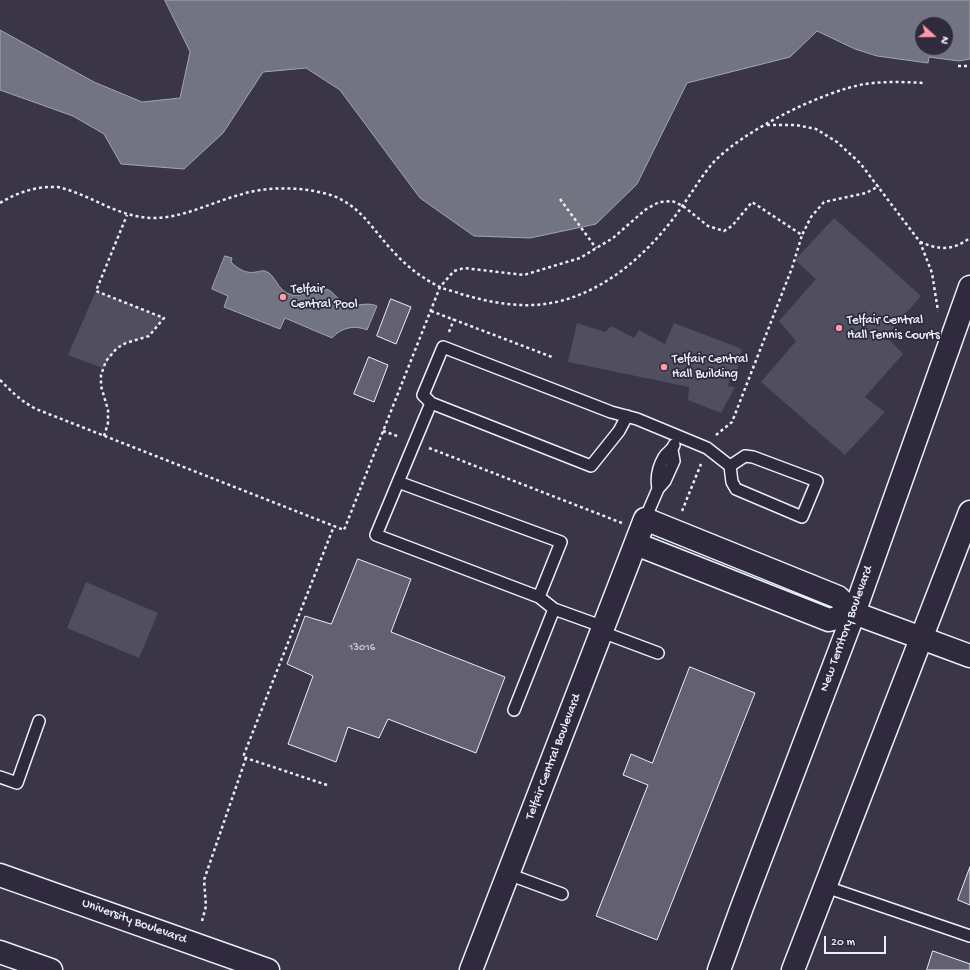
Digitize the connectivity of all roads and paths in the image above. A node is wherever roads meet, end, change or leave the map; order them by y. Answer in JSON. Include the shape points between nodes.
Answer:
{"nodes":[{"id":1,"x":958,"y":66,"type":"dead end"},
{"id":2,"x":970,"y":66,"type":"edge"},
{"id":3,"x":925,"y":83,"type":"dead end"},
{"id":4,"x":766,"y":125,"type":"junction"},
{"id":5,"x":879,"y":186,"type":"junction"},
{"id":6,"x":560,"y":199,"type":"dead end"},
{"id":7,"x":0,"y":203,"type":"edge"},
{"id":8,"x":683,"y":206,"type":"junction"},
{"id":9,"x":127,"y":215,"type":"junction"},
{"id":10,"x":802,"y":235,"type":"junction"},
{"id":11,"x":970,"y":238,"type":"edge"},
{"id":12,"x":920,"y":242,"type":"junction"},
{"id":13,"x":596,"y":248,"type":"junction"},
{"id":14,"x":440,"y":287,"type":"junction"},
{"id":15,"x":970,"y":287,"type":"edge"},
{"id":16,"x":431,"y":311,"type":"junction"},
{"id":17,"x":938,"y":313,"type":"dead end"},
{"id":18,"x":552,"y":357,"type":"dead end"},
{"id":19,"x":0,"y":380,"type":"edge"},
{"id":20,"x":431,"y":403,"type":"junction"},
{"id":21,"x":628,"y":416,"type":"junction"},
{"id":22,"x":383,"y":430,"type":"junction"},
{"id":23,"x":104,"y":436,"type":"junction"},
{"id":24,"x":677,"y":437,"type":"junction"},
{"id":25,"x":414,"y":443,"type":"junction"},
{"id":26,"x":707,"y":448,"type":"junction"},
{"id":27,"x":730,"y":466,"type":"junction"},
{"id":28,"x":398,"y":482,"type":"junction"},
{"id":29,"x":970,"y":512,"type":"edge"},
{"id":30,"x":681,"y":513,"type":"dead end"},
{"id":31,"x":334,"y":526,"type":"junction"},
{"id":32,"x":641,"y":531,"type":"junction"},
{"id":33,"x":735,"y":555,"type":"junction"},
{"id":34,"x":725,"y":579,"type":"junction"},
{"id":35,"x":539,"y":597,"type":"junction"},
{"id":36,"x":554,"y":609,"type":"junction"},
{"id":37,"x":854,"y":613,"type":"junction"},
{"id":38,"x":603,"y":629,"type":"junction"},
{"id":39,"x":922,"y":638,"type":"junction"},
{"id":40,"x":658,"y":653,"type":"dead end"},
{"id":41,"x":970,"y":656,"type":"edge"},
{"id":42,"x":514,"y":710,"type":"dead end"},
{"id":43,"x":39,"y":721,"type":"dead end"},
{"id":44,"x":246,"y":758,"type":"junction"},
{"id":45,"x":0,"y":777,"type":"edge"},
{"id":46,"x":327,"y":785,"type":"dead end"},
{"id":47,"x":508,"y":874,"type":"junction"},
{"id":48,"x":0,"y":875,"type":"edge"},
{"id":49,"x":826,"y":886,"type":"junction"},
{"id":50,"x":562,"y":894,"type":"dead end"},
{"id":51,"x":202,"y":921,"type":"dead end"},
{"id":52,"x":970,"y":936,"type":"edge"},
{"id":53,"x":0,"y":952,"type":"edge"},
{"id":54,"x":51,"y":970,"type":"edge"},
{"id":55,"x":268,"y":970,"type":"edge"},
{"id":56,"x":471,"y":970,"type":"edge"},
{"id":57,"x":719,"y":970,"type":"edge"},
{"id":58,"x":793,"y":970,"type":"edge"}],
"edges":[{"from":1,"to":2,"type":"path"},
{"from":3,"to":4,"type":"path","via":[[864,84],[832,93],[790,111]]},
{"from":4,"to":5,"type":"path","via":[[796,125],[816,129],[843,147]]},
{"from":4,"to":8,"type":"path","via":[[726,150],[712,163]]},
{"from":5,"to":10,"type":"path","via":[[866,193],[824,202],[811,217]]},
{"from":5,"to":12,"type":"path"},
{"from":6,"to":13,"type":"path"},
{"from":7,"to":9,"type":"path","via":[[16,194],[33,189],[58,187]]},
{"from":8,"to":10,"type":"path","via":[[708,226],[724,231],[732,226],[752,202]]},
{"from":8,"to":13,"type":"path","via":[[672,201],[658,202],[613,238]]},
{"from":8,"to":14,"type":"path","via":[[659,236],[634,261],[589,290],[565,300],[534,306],[512,305],[478,299]]},
{"from":9,"to":14,"type":"path","via":[[153,218],[172,216],[241,194],[270,189],[320,192],[342,199],[361,214],[391,250],[416,273]]},
{"from":9,"to":23,"type":"path","via":[[96,291],[164,318],[149,336],[117,348],[106,361],[101,375],[101,386],[108,410],[108,424]]},
{"from":10,"to":26,"type":"path","via":[[792,268],[732,422],[710,441]]},
{"from":11,"to":12,"type":"path","via":[[959,246],[947,248]]},
{"from":12,"to":17,"type":"path","via":[[932,273]]},
{"from":13,"to":14,"type":"path","via":[[580,258],[524,275],[464,268],[454,271]]},
{"from":14,"to":16,"type":"path"},
{"from":15,"to":37,"type":"main road","name":"New Territory Boulevard"},
{"from":16,"to":18,"type":"path"},
{"from":16,"to":22,"type":"path"},
{"from":19,"to":23,"type":"path","via":[[23,402]]},
{"from":20,"to":21,"type":"lane","via":[[591,466]]},
{"from":20,"to":21,"type":"lane","via":[[423,395],[443,347],[611,412]]},
{"from":20,"to":25,"type":"lane"},
{"from":21,"to":24,"type":"lane"},
{"from":22,"to":25,"type":"path"},
{"from":22,"to":31,"type":"path","via":[[344,530]]},
{"from":23,"to":31,"type":"path"},
{"from":24,"to":26,"type":"lane"},
{"from":24,"to":32,"type":"lane","via":[[672,450],[664,457],[656,478],[658,489]]},
{"from":25,"to":28,"type":"lane"},
{"from":25,"to":32,"type":"path"},
{"from":26,"to":27,"type":"lane"},
{"from":26,"to":30,"type":"path"},
{"from":27,"to":27,"type":"lane","via":[[732,482],[736,489],[802,516],[817,481],[753,457],[745,456]]},
{"from":28,"to":35,"type":"lane","via":[[376,536]]},
{"from":28,"to":35,"type":"lane","via":[[561,542]]},
{"from":29,"to":39,"type":"main road"},
{"from":31,"to":44,"type":"path","via":[[243,757]]},
{"from":32,"to":33,"type":"main road"},
{"from":32,"to":34,"type":"main road"},
{"from":32,"to":38,"type":"main road","name":"Telfair Central Boulevard"},
{"from":33,"to":34,"type":"main road"},
{"from":33,"to":37,"type":"main road","via":[[838,596]]},
{"from":34,"to":37,"type":"main road","via":[[829,620]]},
{"from":35,"to":36,"type":"lane"},
{"from":36,"to":38,"type":"lane"},
{"from":36,"to":42,"type":"lane"},
{"from":37,"to":39,"type":"main road"},
{"from":37,"to":57,"type":"main road","name":"New Territory Boulevard"},
{"from":38,"to":40,"type":"lane"},
{"from":38,"to":47,"type":"main road","name":"Telfair Central Boulevard"},
{"from":39,"to":41,"type":"main road"},
{"from":39,"to":49,"type":"main road"},
{"from":43,"to":45,"type":"lane","via":[[17,783]]},
{"from":44,"to":46,"type":"path"},
{"from":44,"to":51,"type":"path","via":[[204,880],[206,906]]},
{"from":47,"to":50,"type":"lane"},
{"from":47,"to":56,"type":"main road","name":"Telfair Central Boulevard"},
{"from":48,"to":55,"type":"main road","name":"University Boulevard"},
{"from":49,"to":52,"type":"lane"},
{"from":49,"to":58,"type":"main road"},
{"from":53,"to":54,"type":"main road"}]}
